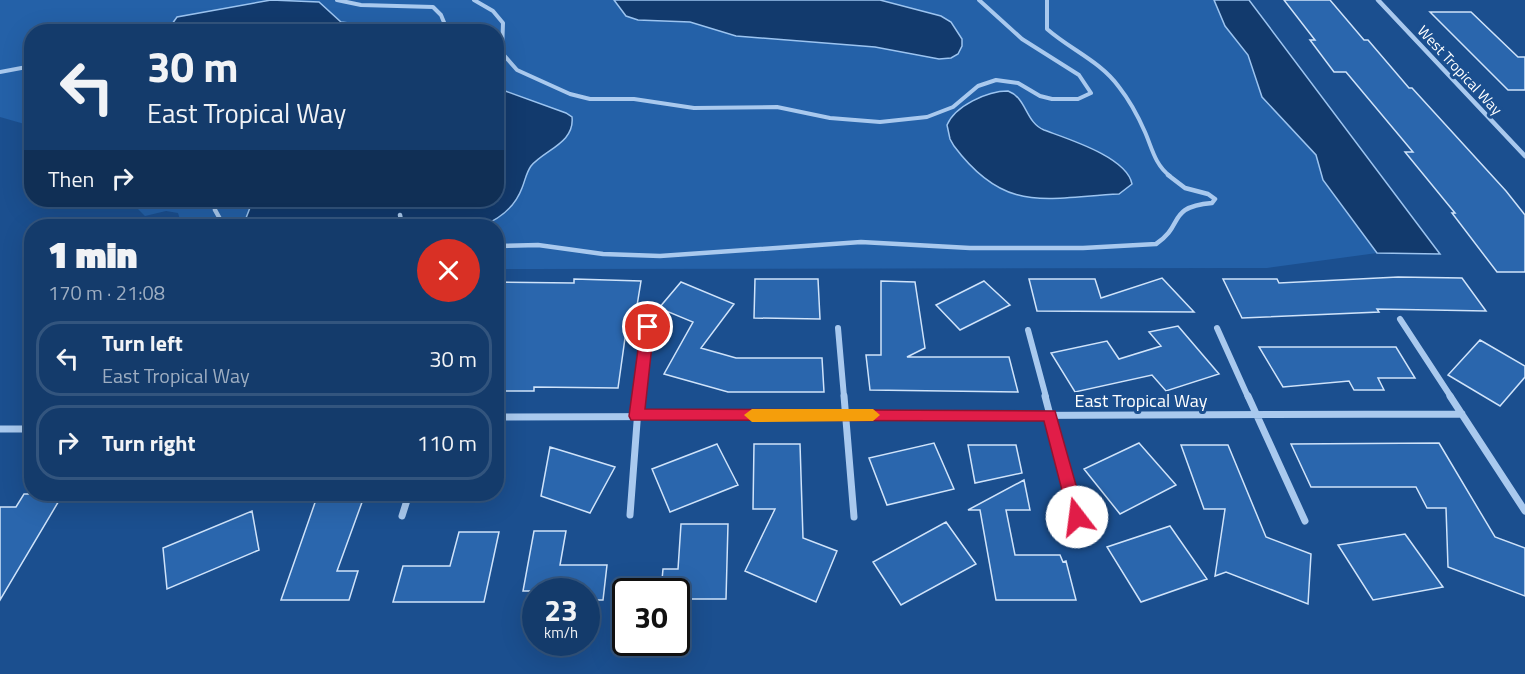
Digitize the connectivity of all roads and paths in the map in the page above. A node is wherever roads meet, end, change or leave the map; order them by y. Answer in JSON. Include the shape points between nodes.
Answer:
{"nodes":[{"id":1,"x":337,"y":0,"type":"edge"},
{"id":2,"x":474,"y":0,"type":"edge"},
{"id":3,"x":979,"y":0,"type":"edge"},
{"id":4,"x":1047,"y":0,"type":"edge"},
{"id":5,"x":1378,"y":0,"type":"edge"},
{"id":6,"x":432,"y":1,"type":"edge"},
{"id":7,"x":434,"y":8,"type":"junction"},
{"id":8,"x":444,"y":24,"type":"edge"},
{"id":9,"x":503,"y":24,"type":"edge"},
{"id":10,"x":504,"y":54,"type":"edge"},
{"id":11,"x":24,"y":68,"type":"edge"},
{"id":12,"x":0,"y":72,"type":"edge"},
{"id":13,"x":1525,"y":156,"type":"edge"},
{"id":14,"x":400,"y":215,"type":"dead end"},
{"id":15,"x":401,"y":219,"type":"edge"},
{"id":16,"x":504,"y":246,"type":"edge"},
{"id":17,"x":1400,"y":319,"type":"dead end"},
{"id":18,"x":648,"y":327,"type":"dead end"},
{"id":19,"x":838,"y":328,"type":"dead end"},
{"id":20,"x":1217,"y":328,"type":"dead end"},
{"id":21,"x":1028,"y":330,"type":"dead end"},
{"id":22,"x":1462,"y":414,"type":"junction"},
{"id":23,"x":846,"y":415,"type":"junction"},
{"id":24,"x":1050,"y":415,"type":"junction"},
{"id":25,"x":1257,"y":415,"type":"junction"},
{"id":26,"x":637,"y":416,"type":"junction"},
{"id":27,"x":504,"y":417,"type":"edge"},
{"id":28,"x":0,"y":429,"type":"edge"},
{"id":29,"x":24,"y":429,"type":"edge"},
{"id":30,"x":407,"y":501,"type":"edge"},
{"id":31,"x":1525,"y":511,"type":"edge"},
{"id":32,"x":630,"y":515,"type":"dead end"},
{"id":33,"x":402,"y":516,"type":"dead end"},
{"id":34,"x":1077,"y":517,"type":"dead end"},
{"id":35,"x":854,"y":518,"type":"dead end"},
{"id":36,"x":1305,"y":521,"type":"dead end"}],
"edges":[{"from":1,"to":7,"type":"lane","via":[[360,5]]},
{"from":2,"to":9,"type":"lane","via":[[493,11]]},
{"from":3,"to":10,"type":"lane","via":[[1022,39],[1079,75],[1091,93],[1078,99],[1052,99],[1018,83],[996,80],[978,86],[953,106],[927,117],[880,122],[830,118],[777,107],[694,108],[634,99],[581,98],[532,78],[507,62]]},
{"from":4,"to":16,"type":"lane","via":[[1047,29],[1065,45],[1094,60],[1118,85],[1134,108],[1151,153],[1164,172],[1185,188],[1215,199],[1182,209],[1164,240],[1146,246],[1083,248],[940,248],[861,242],[660,256],[603,254],[538,245]]},
{"from":5,"to":13,"type":"street","name":"West Tropical Way"},
{"from":6,"to":7,"type":"lane"},
{"from":7,"to":8,"type":"lane"},
{"from":11,"to":12,"type":"lane"},
{"from":14,"to":15,"type":"lane"},
{"from":17,"to":22,"type":"street"},
{"from":18,"to":26,"type":"street"},
{"from":19,"to":23,"type":"street"},
{"from":20,"to":25,"type":"street"},
{"from":21,"to":24,"type":"street"},
{"from":22,"to":25,"type":"street","name":"East Tropical Way"},
{"from":22,"to":31,"type":"street"},
{"from":23,"to":24,"type":"street","name":"East Tropical Way"},
{"from":23,"to":26,"type":"street","name":"East Tropical Way"},
{"from":23,"to":35,"type":"street"},
{"from":24,"to":25,"type":"street","name":"East Tropical Way"},
{"from":24,"to":34,"type":"street"},
{"from":25,"to":36,"type":"street"},
{"from":26,"to":27,"type":"street","name":"East Tropical Way"},
{"from":26,"to":32,"type":"street"},
{"from":28,"to":29,"type":"street"},
{"from":30,"to":33,"type":"street"}]}
